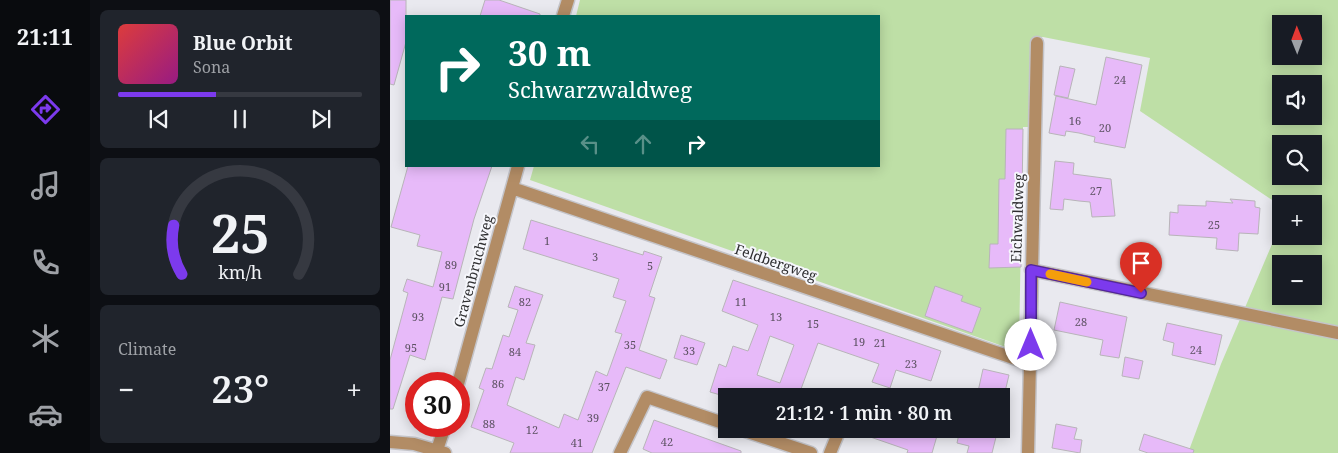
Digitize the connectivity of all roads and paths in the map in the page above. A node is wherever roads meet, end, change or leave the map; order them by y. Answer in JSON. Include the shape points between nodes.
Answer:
{"nodes":[{"id":1,"x":568,"y":0,"type":"edge"},
{"id":2,"x":563,"y":15,"type":"edge"},
{"id":3,"x":1037,"y":43,"type":"dead end"},
{"id":4,"x":518,"y":167,"type":"edge"},
{"id":5,"x":512,"y":188,"type":"junction"},
{"id":6,"x":1031,"y":270,"type":"junction"},
{"id":7,"x":1338,"y":333,"type":"edge"},
{"id":8,"x":1031,"y":364,"type":"junction"},
{"id":9,"x":461,"y":372,"type":"edge"},
{"id":10,"x":718,"y":421,"type":"edge"},
{"id":11,"x":443,"y":437,"type":"edge"},
{"id":12,"x":767,"y":438,"type":"edge"},
{"id":13,"x":836,"y":438,"type":"edge"},
{"id":14,"x":390,"y":442,"type":"edge"},
{"id":15,"x":440,"y":452,"type":"edge"},
{"id":16,"x":620,"y":453,"type":"edge"},
{"id":17,"x":811,"y":453,"type":"edge"},
{"id":18,"x":830,"y":453,"type":"edge"},
{"id":19,"x":1028,"y":453,"type":"edge"}],
"edges":[{"from":1,"to":2,"type":"street"},
{"from":3,"to":6,"type":"street","name":"Eichwaldweg"},
{"from":4,"to":5,"type":"street","name":"Gravenbruchweg"},
{"from":5,"to":8,"type":"street","name":"Feldbergweg"},
{"from":5,"to":9,"type":"street","name":"Gravenbruchweg"},
{"from":6,"to":7,"type":"street"},
{"from":6,"to":8,"type":"street","name":"Eichwaldweg"},
{"from":8,"to":19,"type":"street","name":"Eichwaldweg"},
{"from":10,"to":16,"type":"street","via":[[647,398]]},
{"from":11,"to":15,"type":"street"},
{"from":12,"to":17,"type":"street"},
{"from":13,"to":18,"type":"street"},
{"from":14,"to":15,"type":"street","via":[[414,444]]}]}
